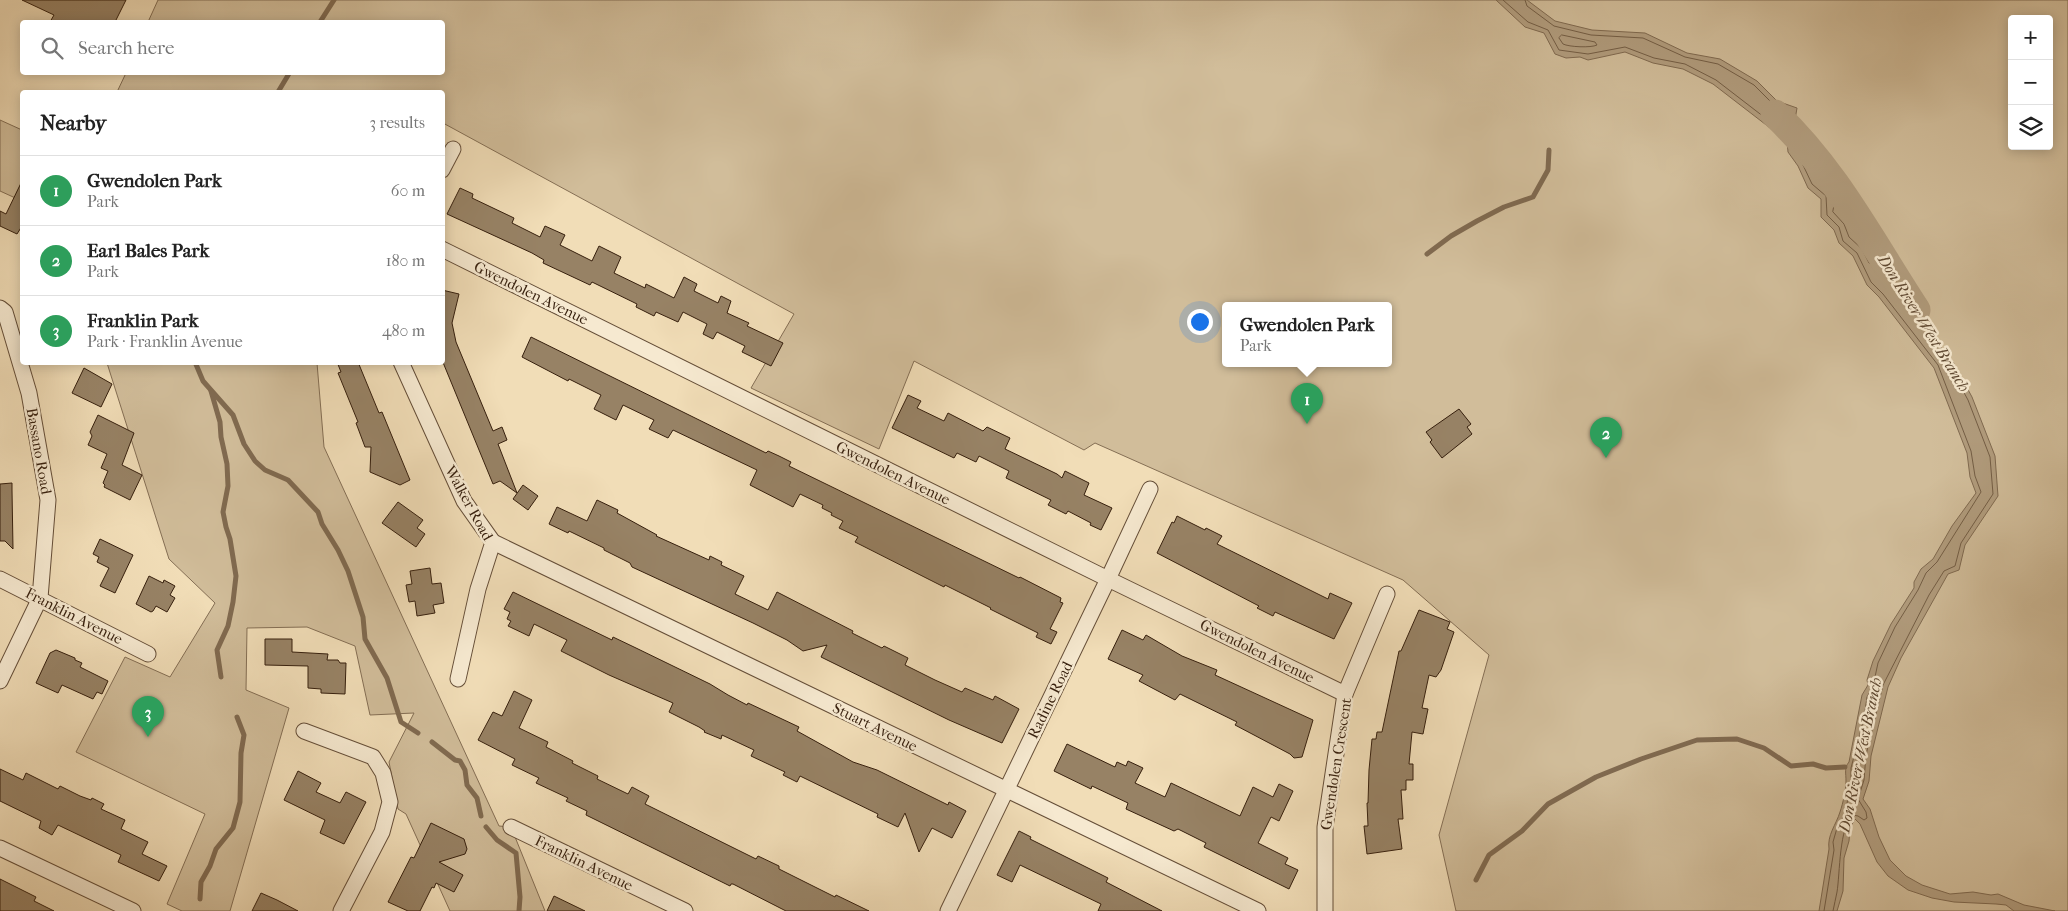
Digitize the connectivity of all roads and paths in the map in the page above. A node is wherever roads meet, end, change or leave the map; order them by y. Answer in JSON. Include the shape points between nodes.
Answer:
{"nodes":[{"id":1,"x":453,"y":149,"type":"dead end"},
{"id":2,"x":445,"y":164,"type":"edge"},
{"id":3,"x":445,"y":250,"type":"edge"},
{"id":4,"x":0,"y":308,"type":"edge"},
{"id":5,"x":20,"y":363,"type":"edge"},
{"id":6,"x":21,"y":365,"type":"edge"},
{"id":7,"x":402,"y":365,"type":"edge"},
{"id":8,"x":1150,"y":488,"type":"dead end"},
{"id":9,"x":493,"y":542,"type":"junction"},
{"id":10,"x":0,"y":579,"type":"edge"},
{"id":11,"x":1108,"y":580,"type":"junction"},
{"id":12,"x":1387,"y":594,"type":"dead end"},
{"id":13,"x":40,"y":598,"type":"junction"},
{"id":14,"x":148,"y":654,"type":"dead end"},
{"id":15,"x":458,"y":679,"type":"dead end"},
{"id":16,"x":0,"y":681,"type":"edge"},
{"id":17,"x":1345,"y":694,"type":"junction"},
{"id":18,"x":304,"y":730,"type":"dead end"},
{"id":19,"x":1007,"y":791,"type":"junction"},
{"id":20,"x":511,"y":827,"type":"dead end"},
{"id":21,"x":0,"y":848,"type":"edge"},
{"id":22,"x":129,"y":910,"type":"edge"},
{"id":23,"x":342,"y":911,"type":"edge"},
{"id":24,"x":684,"y":911,"type":"edge"},
{"id":25,"x":948,"y":911,"type":"edge"},
{"id":26,"x":1258,"y":911,"type":"edge"},
{"id":27,"x":1325,"y":911,"type":"edge"}],
"edges":[{"from":1,"to":2,"type":"street"},
{"from":3,"to":11,"type":"street","name":"Gwendolen Avenue"},
{"from":4,"to":5,"type":"street","name":"Bassano Road","via":[[5,312]]},
{"from":6,"to":13,"type":"street","name":"Bassano Road","via":[[29,393],[48,500]]},
{"from":7,"to":9,"type":"street","name":"Walker Road","via":[[464,501]]},
{"from":8,"to":11,"type":"street","name":"Radine Road"},
{"from":9,"to":15,"type":"street","name":"Walker Road","via":[[478,589]]},
{"from":9,"to":19,"type":"street","name":"Stuart Avenue"},
{"from":10,"to":13,"type":"street","name":"Franklin Avenue"},
{"from":11,"to":17,"type":"street","name":"Gwendolen Avenue"},
{"from":11,"to":19,"type":"street","name":"Radine Road"},
{"from":12,"to":17,"type":"street","name":"Gwendolen Crescent"},
{"from":13,"to":14,"type":"street","name":"Franklin Avenue"},
{"from":13,"to":16,"type":"street","name":"Bassano Road"},
{"from":17,"to":27,"type":"street","name":"Gwendolen Crescent","via":[[1325,826]]},
{"from":18,"to":23,"type":"street","via":[[373,757],[383,773],[390,802],[382,832]]},
{"from":19,"to":25,"type":"street","name":"Radine Road"},
{"from":19,"to":26,"type":"street","name":"Stuart Avenue"},
{"from":20,"to":24,"type":"street","name":"Franklin Avenue"},
{"from":21,"to":22,"type":"street"}]}
